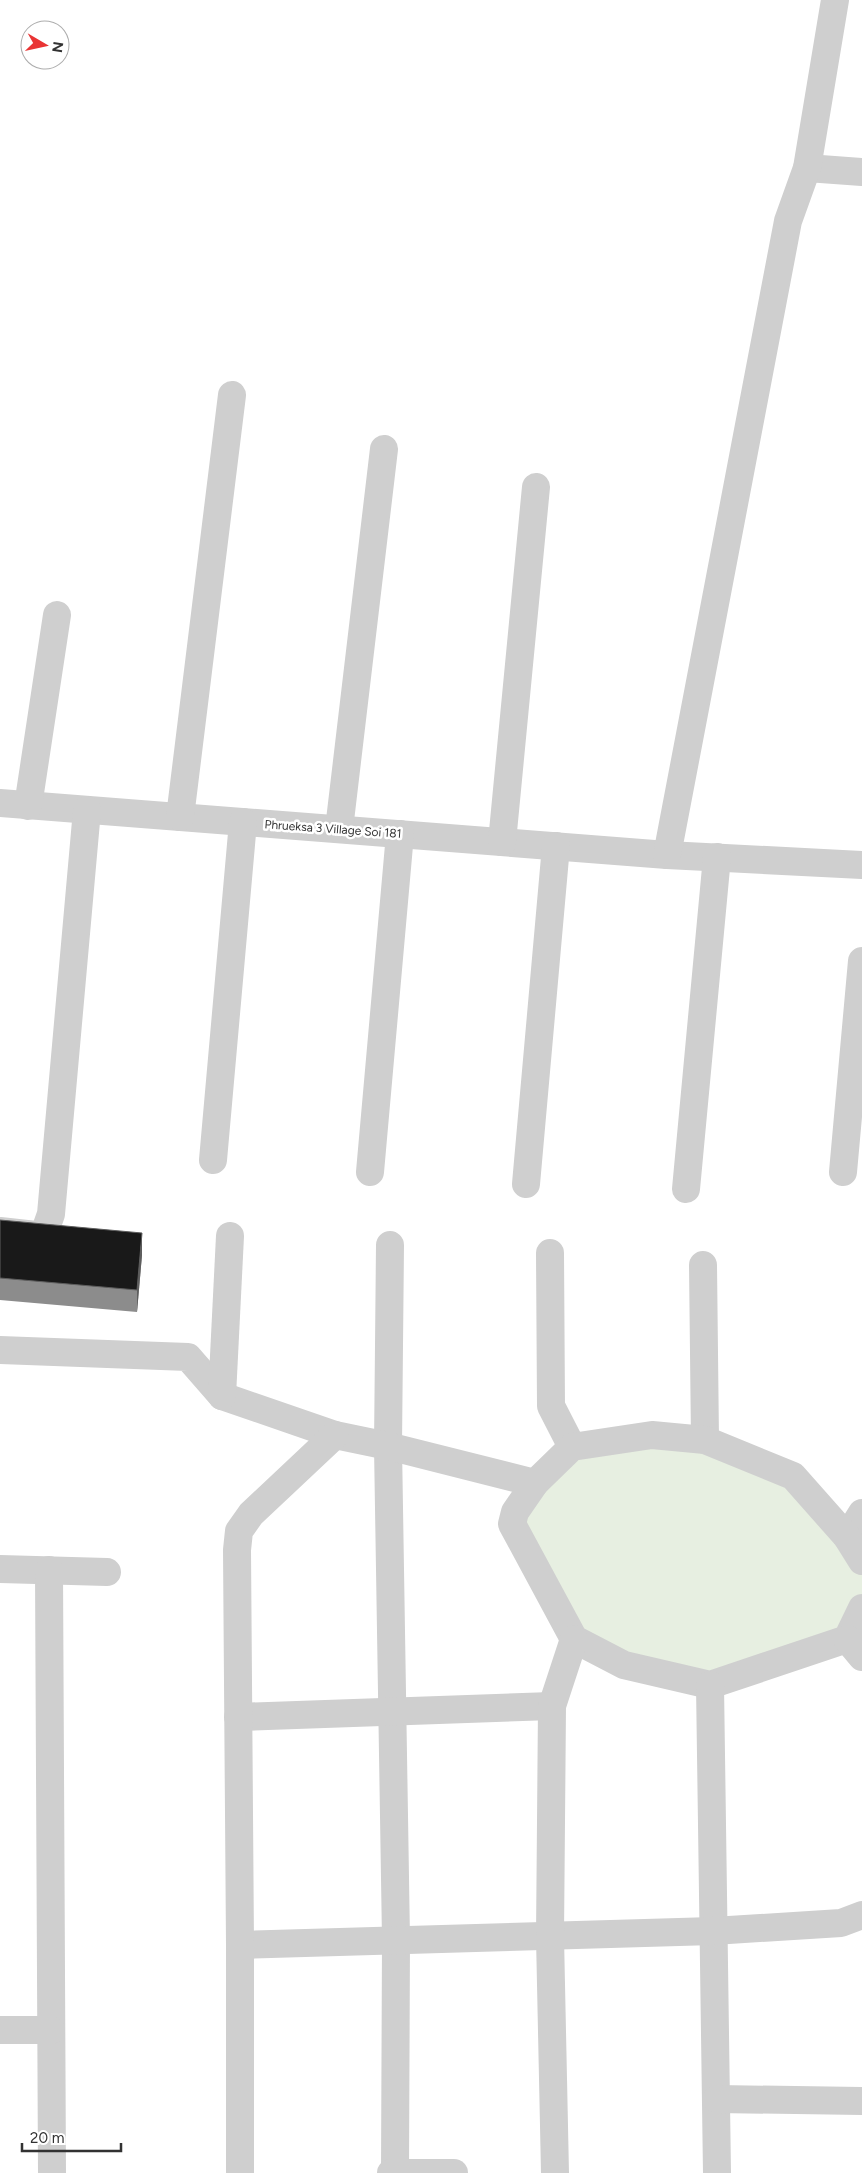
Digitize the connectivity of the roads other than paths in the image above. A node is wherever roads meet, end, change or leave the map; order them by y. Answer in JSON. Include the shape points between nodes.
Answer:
{"nodes":[{"id":1,"x":835,"y":0,"type":"edge"},
{"id":2,"x":807,"y":168,"type":"junction"},
{"id":3,"x":862,"y":172,"type":"edge"},
{"id":4,"x":232,"y":396,"type":"dead end"},
{"id":5,"x":384,"y":449,"type":"dead end"},
{"id":6,"x":536,"y":487,"type":"dead end"},
{"id":7,"x":57,"y":615,"type":"dead end"},
{"id":8,"x":0,"y":803,"type":"edge"},
{"id":9,"x":28,"y":806,"type":"junction"},
{"id":10,"x":86,"y":810,"type":"junction"},
{"id":11,"x":180,"y":817,"type":"junction"},
{"id":12,"x":243,"y":822,"type":"junction"},
{"id":13,"x":339,"y":829,"type":"junction"},
{"id":14,"x":400,"y":834,"type":"junction"},
{"id":15,"x":502,"y":842,"type":"junction"},
{"id":16,"x":556,"y":846,"type":"junction"},
{"id":17,"x":667,"y":855,"type":"junction"},
{"id":18,"x":717,"y":858,"type":"junction"},
{"id":19,"x":862,"y":865,"type":"edge"},
{"id":20,"x":862,"y":961,"type":"edge"},
{"id":21,"x":213,"y":1160,"type":"dead end"},
{"id":22,"x":370,"y":1172,"type":"dead end"},
{"id":23,"x":843,"y":1172,"type":"dead end"},
{"id":24,"x":526,"y":1184,"type":"dead end"},
{"id":25,"x":686,"y":1189,"type":"dead end"},
{"id":26,"x":45,"y":1230,"type":"junction"},
{"id":27,"x":0,"y":1231,"type":"edge"},
{"id":28,"x":74,"y":1236,"type":"edge"},
{"id":29,"x":230,"y":1236,"type":"dead end"},
{"id":30,"x":390,"y":1245,"type":"dead end"},
{"id":31,"x":550,"y":1253,"type":"dead end"},
{"id":32,"x":703,"y":1265,"type":"dead end"},
{"id":33,"x":0,"y":1350,"type":"edge"},
{"id":34,"x":222,"y":1396,"type":"junction"},
{"id":35,"x":335,"y":1435,"type":"junction"},
{"id":36,"x":705,"y":1440,"type":"junction"},
{"id":37,"x":388,"y":1446,"type":"junction"},
{"id":38,"x":572,"y":1447,"type":"junction"},
{"id":39,"x":536,"y":1483,"type":"junction"},
{"id":40,"x":862,"y":1513,"type":"edge"},
{"id":41,"x":847,"y":1537,"type":"junction"},
{"id":42,"x":862,"y":1561,"type":"edge"},
{"id":43,"x":0,"y":1569,"type":"edge"},
{"id":44,"x":49,"y":1570,"type":"junction"},
{"id":45,"x":107,"y":1572,"type":"dead end"},
{"id":46,"x":862,"y":1608,"type":"edge"},
{"id":47,"x":574,"y":1639,"type":"junction"},
{"id":48,"x":854,"y":1648,"type":"edge"},
{"id":49,"x":710,"y":1685,"type":"junction"},
{"id":50,"x":552,"y":1706,"type":"junction"},
{"id":51,"x":394,"y":1710,"type":"junction"},
{"id":52,"x":238,"y":1717,"type":"junction"},
{"id":53,"x":862,"y":1915,"type":"edge"},
{"id":54,"x":713,"y":1931,"type":"junction"},
{"id":55,"x":550,"y":1937,"type":"junction"},
{"id":56,"x":396,"y":1939,"type":"junction"},
{"id":57,"x":240,"y":1945,"type":"junction"},
{"id":58,"x":0,"y":2030,"type":"edge"},
{"id":59,"x":51,"y":2030,"type":"junction"},
{"id":60,"x":717,"y":2099,"type":"junction"},
{"id":61,"x":862,"y":2101,"type":"edge"},
{"id":62,"x":52,"y":2173,"type":"edge"},
{"id":63,"x":240,"y":2173,"type":"edge"},
{"id":64,"x":391,"y":2173,"type":"edge"},
{"id":65,"x":395,"y":2173,"type":"edge"},
{"id":66,"x":454,"y":2173,"type":"edge"},
{"id":67,"x":555,"y":2173,"type":"edge"},
{"id":68,"x":717,"y":2173,"type":"edge"}],
"edges":[{"from":1,"to":2,"type":"street"},
{"from":2,"to":3,"type":"street"},
{"from":2,"to":17,"type":"street","via":[[788,221]]},
{"from":4,"to":11,"type":"street"},
{"from":5,"to":13,"type":"street"},
{"from":6,"to":15,"type":"street"},
{"from":7,"to":9,"type":"street"},
{"from":8,"to":9,"type":"street","name":"Phrueksa 3 Village Soi 181"},
{"from":9,"to":10,"type":"street","name":"Phrueksa 3 Village Soi 181"},
{"from":10,"to":11,"type":"street","name":"Phrueksa 3 Village Soi 181"},
{"from":10,"to":26,"type":"street","via":[[51,1214]]},
{"from":11,"to":12,"type":"street","name":"Phrueksa 3 Village Soi 181"},
{"from":12,"to":13,"type":"street","name":"Phrueksa 3 Village Soi 181"},
{"from":12,"to":21,"type":"street"},
{"from":13,"to":14,"type":"street","name":"Phrueksa 3 Village Soi 181"},
{"from":14,"to":15,"type":"street","name":"Phrueksa 3 Village Soi 181"},
{"from":14,"to":22,"type":"street"},
{"from":15,"to":16,"type":"street","name":"Phrueksa 3 Village Soi 181"},
{"from":16,"to":17,"type":"street","name":"Phrueksa 3 Village Soi 181"},
{"from":16,"to":24,"type":"street"},
{"from":17,"to":18,"type":"street","name":"Phrueksa 3 Village Soi 181"},
{"from":18,"to":19,"type":"street","name":"Phrueksa 3 Village Soi 181"},
{"from":18,"to":25,"type":"street"},
{"from":20,"to":23,"type":"street"},
{"from":26,"to":27,"type":"street","via":[[36,1235]]},
{"from":26,"to":28,"type":"street"},
{"from":29,"to":34,"type":"street"},
{"from":30,"to":37,"type":"street"},
{"from":31,"to":38,"type":"street","via":[[551,1406]]},
{"from":32,"to":36,"type":"street"},
{"from":33,"to":34,"type":"street","via":[[188,1357]]},
{"from":34,"to":35,"type":"street"},
{"from":35,"to":37,"type":"street"},
{"from":35,"to":52,"type":"street","via":[[251,1514],[238,1531]]},
{"from":36,"to":38,"type":"street","via":[[652,1435]]},
{"from":36,"to":41,"type":"street","via":[[793,1476]]},
{"from":37,"to":39,"type":"street"},
{"from":37,"to":51,"type":"street"},
{"from":38,"to":39,"type":"street"},
{"from":39,"to":47,"type":"street","via":[[516,1512],[512,1524]]},
{"from":40,"to":41,"type":"street"},
{"from":41,"to":42,"type":"street"},
{"from":43,"to":44,"type":"street"},
{"from":44,"to":45,"type":"street"},
{"from":44,"to":59,"type":"street"},
{"from":46,"to":48,"type":"street"},
{"from":47,"to":49,"type":"street","via":[[624,1665]]},
{"from":47,"to":50,"type":"street"},
{"from":48,"to":49,"type":"street"},
{"from":49,"to":54,"type":"street"},
{"from":50,"to":51,"type":"street"},
{"from":50,"to":55,"type":"street"},
{"from":51,"to":52,"type":"street"},
{"from":51,"to":56,"type":"street"},
{"from":52,"to":57,"type":"street"},
{"from":53,"to":54,"type":"street","via":[[841,1923]]},
{"from":54,"to":55,"type":"street"},
{"from":54,"to":60,"type":"street"},
{"from":55,"to":56,"type":"street"},
{"from":55,"to":67,"type":"street"},
{"from":56,"to":57,"type":"street"},
{"from":56,"to":65,"type":"street"},
{"from":57,"to":63,"type":"street"},
{"from":58,"to":59,"type":"street"},
{"from":59,"to":62,"type":"street"},
{"from":60,"to":61,"type":"street"},
{"from":60,"to":68,"type":"street"},
{"from":64,"to":65,"type":"street"},
{"from":65,"to":66,"type":"street"}]}
